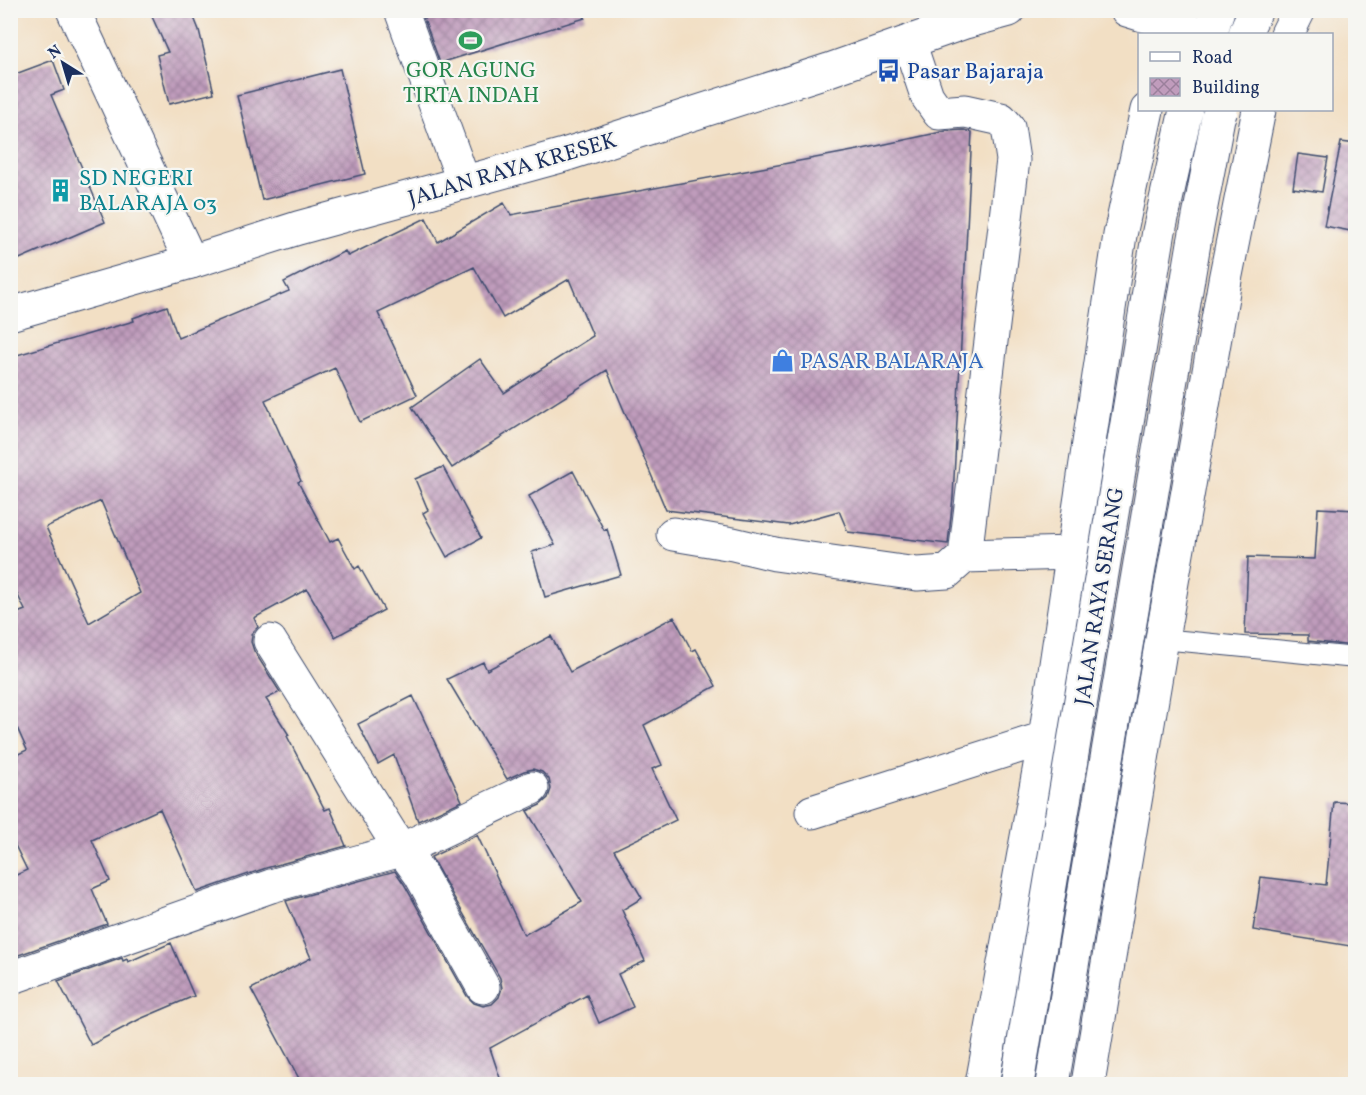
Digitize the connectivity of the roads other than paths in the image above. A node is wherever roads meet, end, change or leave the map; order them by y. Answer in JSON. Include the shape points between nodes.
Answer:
{"nodes":[{"id":1,"x":73,"y":10,"type":"edge"},
{"id":2,"x":401,"y":10,"type":"edge"},
{"id":3,"x":1009,"y":10,"type":"edge"},
{"id":4,"x":1127,"y":10,"type":"edge"},
{"id":5,"x":1218,"y":10,"type":"edge"},
{"id":6,"x":1256,"y":10,"type":"edge"},
{"id":7,"x":1299,"y":10,"type":"edge"},
{"id":8,"x":963,"y":16,"type":"edge"},
{"id":9,"x":1181,"y":26,"type":"edge"},
{"id":10,"x":1210,"y":33,"type":"edge"},
{"id":11,"x":1245,"y":33,"type":"edge"},
{"id":12,"x":1288,"y":33,"type":"edge"},
{"id":13,"x":909,"y":42,"type":"junction"},
{"id":14,"x":1147,"y":111,"type":"edge"},
{"id":15,"x":1186,"y":111,"type":"edge"},
{"id":16,"x":1221,"y":111,"type":"edge"},
{"id":17,"x":1259,"y":111,"type":"edge"},
{"id":18,"x":464,"y":183,"type":"junction"},
{"id":19,"x":1120,"y":235,"type":"junction"},
{"id":20,"x":191,"y":262,"type":"junction"},
{"id":21,"x":1225,"y":280,"type":"junction"},
{"id":22,"x":10,"y":314,"type":"edge"},
{"id":23,"x":673,"y":534,"type":"dead end"},
{"id":24,"x":1073,"y":553,"type":"junction"},
{"id":25,"x":965,"y":556,"type":"junction"},
{"id":26,"x":1162,"y":639,"type":"junction"},
{"id":27,"x":270,"y":641,"type":"dead end"},
{"id":28,"x":1356,"y":658,"type":"edge"},
{"id":29,"x":1045,"y":738,"type":"junction"},
{"id":30,"x":532,"y":788,"type":"dead end"},
{"id":31,"x":812,"y":812,"type":"dead end"},
{"id":32,"x":401,"y":849,"type":"junction"},
{"id":33,"x":10,"y":978,"type":"edge"},
{"id":34,"x":483,"y":987,"type":"dead end"},
{"id":35,"x":1096,"y":1031,"type":"junction"},
{"id":36,"x":992,"y":1034,"type":"junction"},
{"id":37,"x":982,"y":1084,"type":"edge"},
{"id":38,"x":1017,"y":1084,"type":"edge"},
{"id":39,"x":1052,"y":1084,"type":"edge"},
{"id":40,"x":1088,"y":1084,"type":"edge"}],
"edges":[{"from":1,"to":20,"type":"main road"},
{"from":2,"to":18,"type":"main road"},
{"from":3,"to":8,"type":"main road","name":"JALAN RAYA KRESEK"},
{"from":4,"to":9,"type":"main road"},
{"from":5,"to":10,"type":"main road"},
{"from":6,"to":11,"type":"main road"},
{"from":7,"to":12,"type":"main road"},
{"from":8,"to":13,"type":"main road","name":"JALAN RAYA KRESEK"},
{"from":13,"to":18,"type":"main road","name":"JALAN RAYA KRESEK","via":[[575,152]]},
{"from":13,"to":25,"type":"main road","via":[[927,96],[939,113],[965,111],[1001,119],[1008,127],[1013,160]]},
{"from":14,"to":19,"type":"main road"},
{"from":15,"to":38,"type":"main road","name":"JALAN RAYA SERANG","bridge":true,"via":[[1159,231]]},
{"from":16,"to":39,"type":"main road","name":"JALAN RAYA SERANG","bridge":true,"via":[[1194,243]]},
{"from":17,"to":21,"type":"main road"},
{"from":18,"to":20,"type":"main road","name":"JALAN RAYA KRESEK"},
{"from":19,"to":21,"type":"main road","via":[[1145,270],[1170,287],[1207,294]]},
{"from":19,"to":24,"type":"main road"},
{"from":20,"to":22,"type":"main road","name":"JALAN RAYA KRESEK"},
{"from":21,"to":26,"type":"main road"},
{"from":23,"to":25,"type":"main road","via":[[774,554],[917,574],[947,572]]},
{"from":24,"to":25,"type":"main road"},
{"from":24,"to":29,"type":"main road"},
{"from":26,"to":28,"type":"lane"},
{"from":26,"to":35,"type":"main road"},
{"from":27,"to":32,"type":"main road"},
{"from":29,"to":31,"type":"main road"},
{"from":29,"to":36,"type":"main road"},
{"from":30,"to":32,"type":"main road"},
{"from":32,"to":33,"type":"main road","via":[[271,886]]},
{"from":32,"to":34,"type":"main road","via":[[420,874]]},
{"from":35,"to":36,"type":"main road","via":[[1065,1057],[1050,1061],[1021,1056]]},
{"from":35,"to":40,"type":"main road"},
{"from":36,"to":37,"type":"main road"}]}
